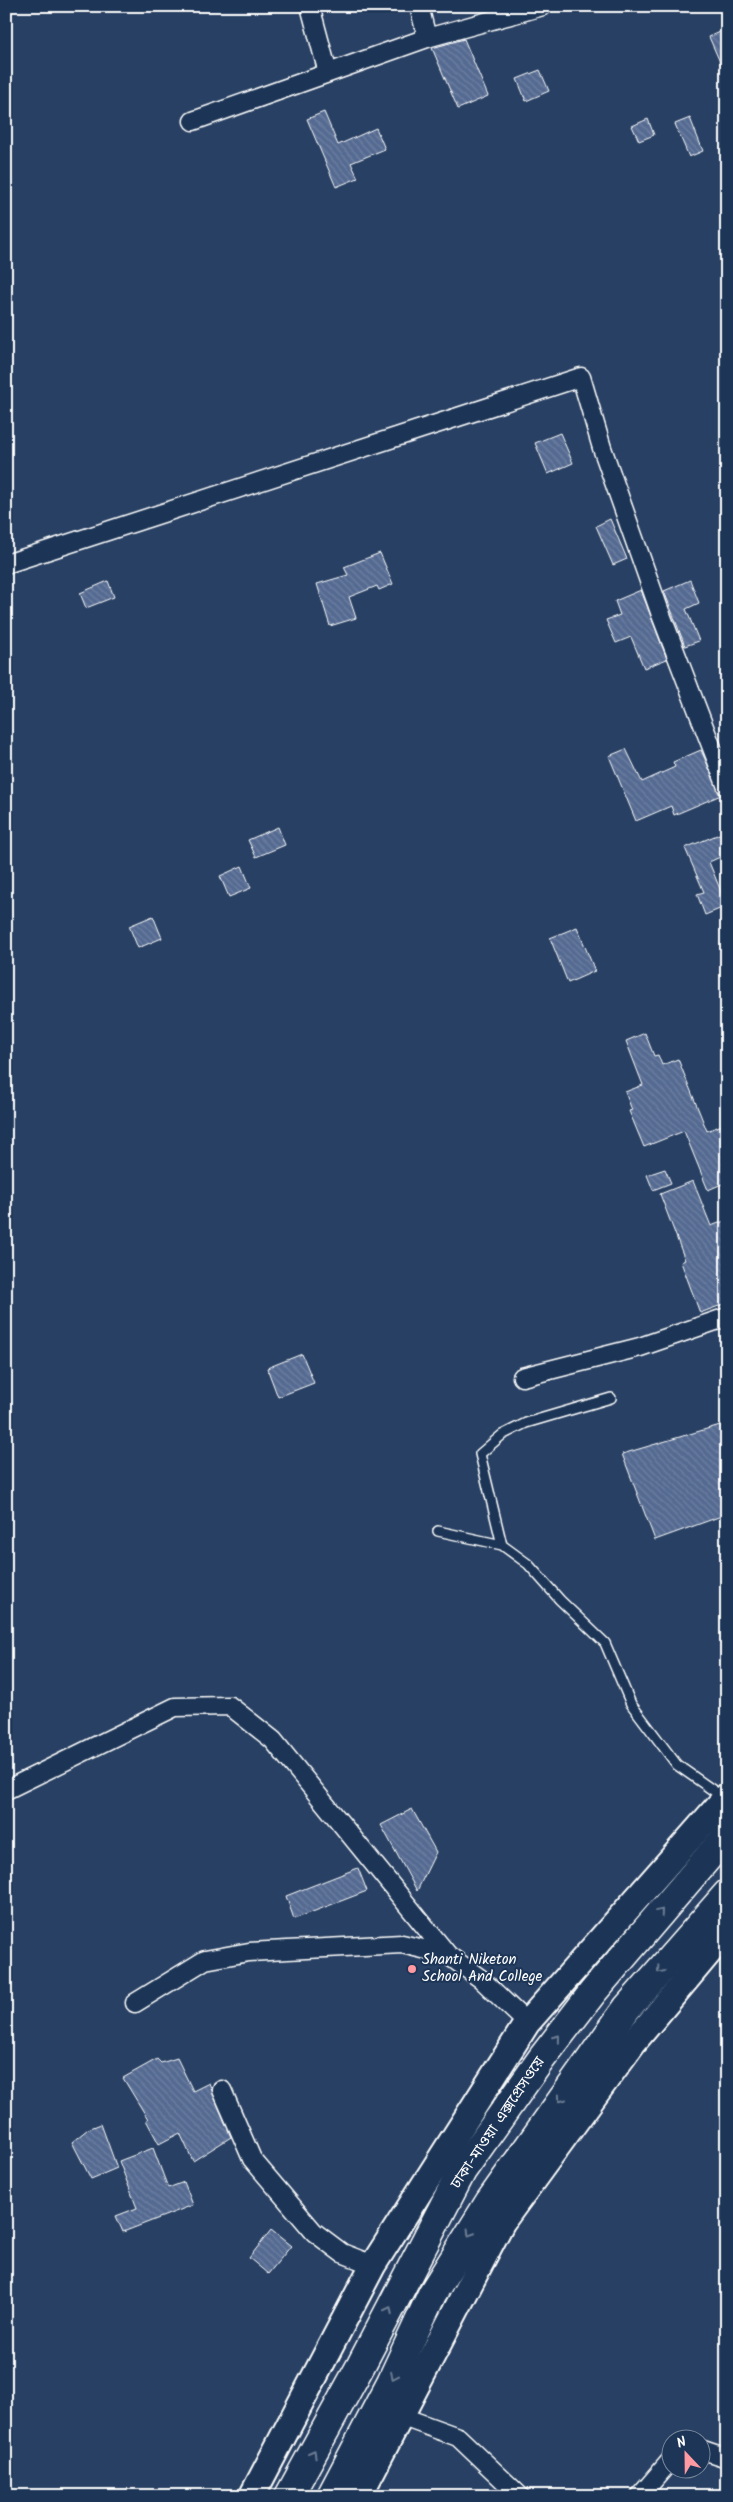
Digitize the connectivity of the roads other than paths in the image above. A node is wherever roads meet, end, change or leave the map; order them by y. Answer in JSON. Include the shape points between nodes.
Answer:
{"nodes":[{"id":1,"x":310,"y":6,"type":"edge"},
{"id":2,"x":420,"y":6,"type":"edge"},
{"id":3,"x":543,"y":6,"type":"edge"},
{"id":4,"x":426,"y":38,"type":"junction"},
{"id":5,"x":328,"y":73,"type":"junction"},
{"id":6,"x":193,"y":121,"type":"dead end"},
{"id":7,"x":6,"y":564,"type":"edge"},
{"id":8,"x":720,"y":748,"type":"edge"},
{"id":9,"x":727,"y":787,"type":"edge"},
{"id":10,"x":727,"y":1318,"type":"edge"},
{"id":11,"x":522,"y":1377,"type":"dead end"},
{"id":12,"x":611,"y":1398,"type":"dead end"},
{"id":13,"x":438,"y":1531,"type":"dead end"},
{"id":14,"x":502,"y":1545,"type":"junction"},
{"id":15,"x":6,"y":1790,"type":"edge"},
{"id":16,"x":726,"y":1797,"type":"edge"},
{"id":17,"x":727,"y":1834,"type":"edge"},
{"id":18,"x":727,"y":1894,"type":"edge"},
{"id":19,"x":727,"y":1931,"type":"edge"},
{"id":20,"x":448,"y":1955,"type":"junction"},
{"id":21,"x":135,"y":2003,"type":"dead end"},
{"id":22,"x":527,"y":2023,"type":"junction"},
{"id":23,"x":222,"y":2090,"type":"dead end"},
{"id":24,"x":373,"y":2265,"type":"junction"},
{"id":25,"x":400,"y":2416,"type":"junction"},
{"id":26,"x":710,"y":2452,"type":"edge"},
{"id":27,"x":727,"y":2458,"type":"edge"},
{"id":28,"x":660,"y":2473,"type":"edge"},
{"id":29,"x":252,"y":2496,"type":"edge"},
{"id":30,"x":289,"y":2496,"type":"edge"},
{"id":31,"x":331,"y":2496,"type":"edge"},
{"id":32,"x":359,"y":2496,"type":"edge"},
{"id":33,"x":520,"y":2496,"type":"edge"},
{"id":34,"x":640,"y":2496,"type":"edge"}],
"edges":[{"from":1,"to":5,"type":"street"},
{"from":2,"to":4,"type":"street"},
{"from":3,"to":4,"type":"street"},
{"from":4,"to":5,"type":"street"},
{"from":5,"to":6,"type":"street"},
{"from":7,"to":8,"type":"street","via":[[581,377],[602,448],[647,575]]},
{"from":8,"to":9,"type":"street"},
{"from":10,"to":11,"type":"street","via":[[640,1347]]},
{"from":12,"to":14,"type":"lane","via":[[526,1423],[502,1435],[480,1454]]},
{"from":13,"to":14,"type":"lane"},
{"from":14,"to":16,"type":"lane","via":[[528,1564],[605,1643],[631,1704],[677,1765]]},
{"from":15,"to":20,"type":"street","via":[[175,1707],[230,1706],[273,1740]]},
{"from":16,"to":22,"type":"main road"},
{"from":30,"to":17,"type":"highway","name":"ঢাকা-মাওয়া এক্সপ্রেসওয়ে","one_way":true,"via":[[462,2171],[542,2058]]},
{"from":18,"to":31,"type":"highway","one_way":true,"via":[[627,2008],[490,2202],[432,2294],[391,2382]]},
{"from":19,"to":25,"type":"main road","via":[[633,2043],[502,2222]]},
{"from":20,"to":21,"type":"street","via":[[402,1944],[249,1952],[205,1960]]},
{"from":20,"to":22,"type":"street","via":[[481,1979]]},
{"from":22,"to":24,"type":"main road"},
{"from":23,"to":24,"type":"street","via":[[252,2159],[314,2232],[342,2253]]},
{"from":24,"to":29,"type":"main road"},
{"from":25,"to":32,"type":"main road"},
{"from":25,"to":33,"type":"street","via":[[458,2437]]},
{"from":26,"to":27,"type":"street"},
{"from":28,"to":34,"type":"street"}]}
